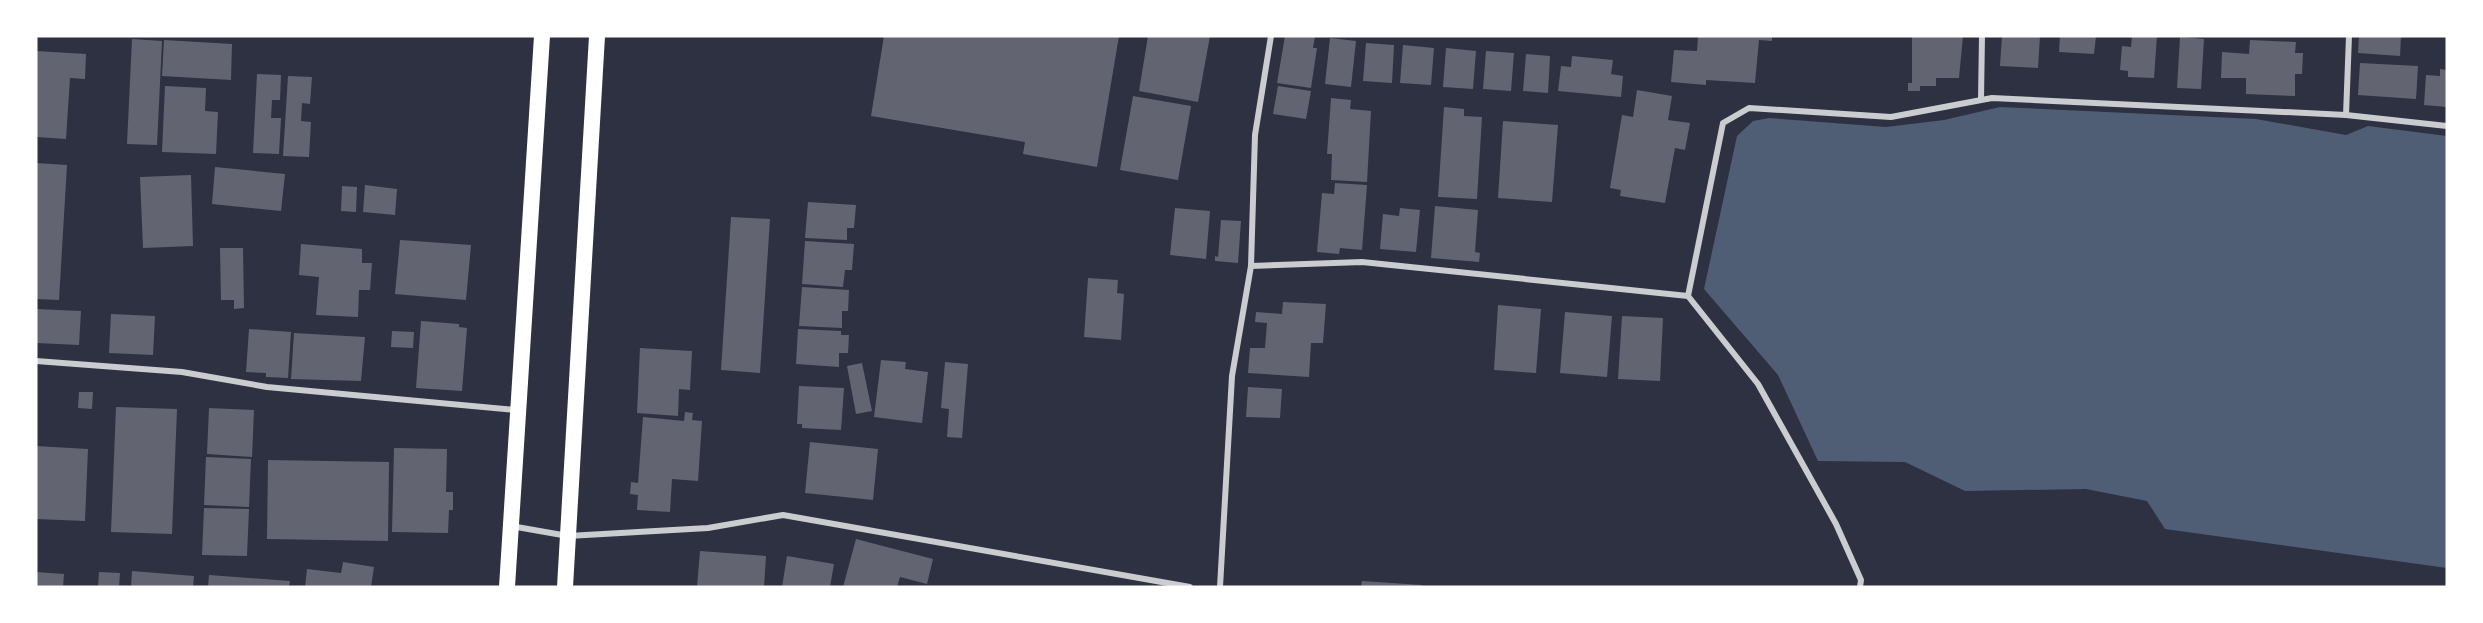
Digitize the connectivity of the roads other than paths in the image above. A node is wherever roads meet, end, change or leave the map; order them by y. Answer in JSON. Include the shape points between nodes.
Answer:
{"nodes":[{"id":1,"x":542,"y":36,"type":"edge"},
{"id":2,"x":597,"y":36,"type":"edge"},
{"id":3,"x":1271,"y":36,"type":"edge"},
{"id":4,"x":1982,"y":36,"type":"edge"},
{"id":5,"x":2349,"y":36,"type":"edge"},
{"id":6,"x":1981,"y":99,"type":"junction"},
{"id":7,"x":2346,"y":115,"type":"junction"},
{"id":8,"x":2447,"y":126,"type":"edge"},
{"id":9,"x":1251,"y":266,"type":"junction"},
{"id":10,"x":1688,"y":296,"type":"junction"},
{"id":11,"x":36,"y":361,"type":"edge"},
{"id":12,"x":517,"y":411,"type":"junction"},
{"id":13,"x":511,"y":526,"type":"junction"},
{"id":14,"x":568,"y":536,"type":"junction"},
{"id":15,"x":507,"y":587,"type":"edge"},
{"id":16,"x":565,"y":587,"type":"edge"},
{"id":17,"x":1190,"y":587,"type":"edge"},
{"id":18,"x":1220,"y":587,"type":"edge"},
{"id":19,"x":1860,"y":587,"type":"edge"}],
"edges":[{"from":1,"to":12,"type":"highway"},
{"from":2,"to":14,"type":"highway"},
{"from":3,"to":9,"type":"street","via":[[1256,135]]},
{"from":4,"to":6,"type":"street"},
{"from":5,"to":7,"type":"street"},
{"from":6,"to":7,"type":"street"},
{"from":6,"to":10,"type":"street","via":[[1891,117],[1749,108],[1723,123]]},
{"from":7,"to":8,"type":"street"},
{"from":9,"to":10,"type":"street","via":[[1362,262]]},
{"from":9,"to":18,"type":"street","via":[[1232,376]]},
{"from":10,"to":19,"type":"street","via":[[1758,384],[1836,524],[1861,580]]},
{"from":11,"to":12,"type":"street","via":[[182,372],[267,387]]},
{"from":12,"to":13,"type":"highway"},
{"from":13,"to":14,"type":"street"},
{"from":13,"to":15,"type":"highway"},
{"from":14,"to":16,"type":"highway"},
{"from":14,"to":17,"type":"street","via":[[708,528],[783,515]]}]}
